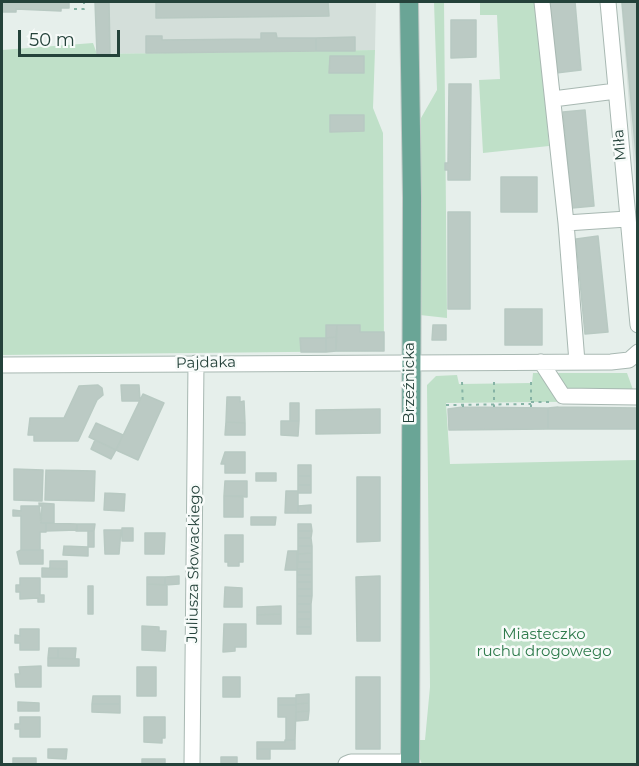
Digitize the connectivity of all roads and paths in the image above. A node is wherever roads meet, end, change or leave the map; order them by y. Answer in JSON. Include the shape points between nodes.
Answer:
{"nodes":[{"id":1,"x":84,"y":2,"type":"edge"},
{"id":2,"x":409,"y":2,"type":"edge"},
{"id":3,"x":542,"y":2,"type":"edge"},
{"id":4,"x":608,"y":2,"type":"edge"},
{"id":5,"x":74,"y":9,"type":"dead end"},
{"id":6,"x":616,"y":92,"type":"junction"},
{"id":7,"x":553,"y":99,"type":"junction"},
{"id":8,"x":631,"y":197,"type":"edge"},
{"id":9,"x":627,"y":219,"type":"junction"},
{"id":10,"x":566,"y":223,"type":"junction"},
{"id":11,"x":638,"y":325,"type":"edge"},
{"id":12,"x":637,"y":357,"type":"edge"},
{"id":13,"x":410,"y":362,"type":"junction"},
{"id":14,"x":541,"y":362,"type":"junction"},
{"id":15,"x":577,"y":362,"type":"junction"},
{"id":16,"x":196,"y":363,"type":"junction"},
{"id":17,"x":2,"y":365,"type":"edge"},
{"id":18,"x":462,"y":382,"type":"dead end"},
{"id":19,"x":494,"y":382,"type":"dead end"},
{"id":20,"x":531,"y":382,"type":"dead end"},
{"id":21,"x":638,"y":397,"type":"edge"},
{"id":22,"x":447,"y":405,"type":"dead end"},
{"id":23,"x":463,"y":406,"type":"junction"},
{"id":24,"x":494,"y":406,"type":"junction"},
{"id":25,"x":410,"y":764,"type":"edge"},
{"id":26,"x":192,"y":765,"type":"edge"},
{"id":27,"x":346,"y":765,"type":"edge"}],
"edges":[{"from":1,"to":5,"type":"path","via":[[84,9]]},
{"from":2,"to":13,"type":"main road","name":"Brzeźnicka"},
{"from":3,"to":7,"type":"street"},
{"from":4,"to":6,"type":"street","name":"Miła"},
{"from":6,"to":7,"type":"street"},
{"from":6,"to":8,"type":"street","name":"Miła"},
{"from":7,"to":10,"type":"street"},
{"from":8,"to":9,"type":"street","name":"Miła"},
{"from":9,"to":10,"type":"street"},
{"from":9,"to":11,"type":"street","name":"Miła"},
{"from":10,"to":15,"type":"street"},
{"from":12,"to":15,"type":"street","via":[[624,362]]},
{"from":13,"to":14,"type":"street"},
{"from":13,"to":16,"type":"street","name":"Pajdaka"},
{"from":13,"to":25,"type":"main road","name":"Brzeźnicka"},
{"from":14,"to":15,"type":"street"},
{"from":14,"to":21,"type":"street","via":[[563,396]]},
{"from":16,"to":17,"type":"street","name":"Pajdaka"},
{"from":16,"to":26,"type":"street","name":"Juliusza Słowackiego"},
{"from":18,"to":23,"type":"path"},
{"from":19,"to":24,"type":"path"},
{"from":20,"to":24,"type":"path","via":[[531,406]]},
{"from":22,"to":23,"type":"path"},
{"from":23,"to":24,"type":"path"},
{"from":25,"to":27,"type":"street"}]}
